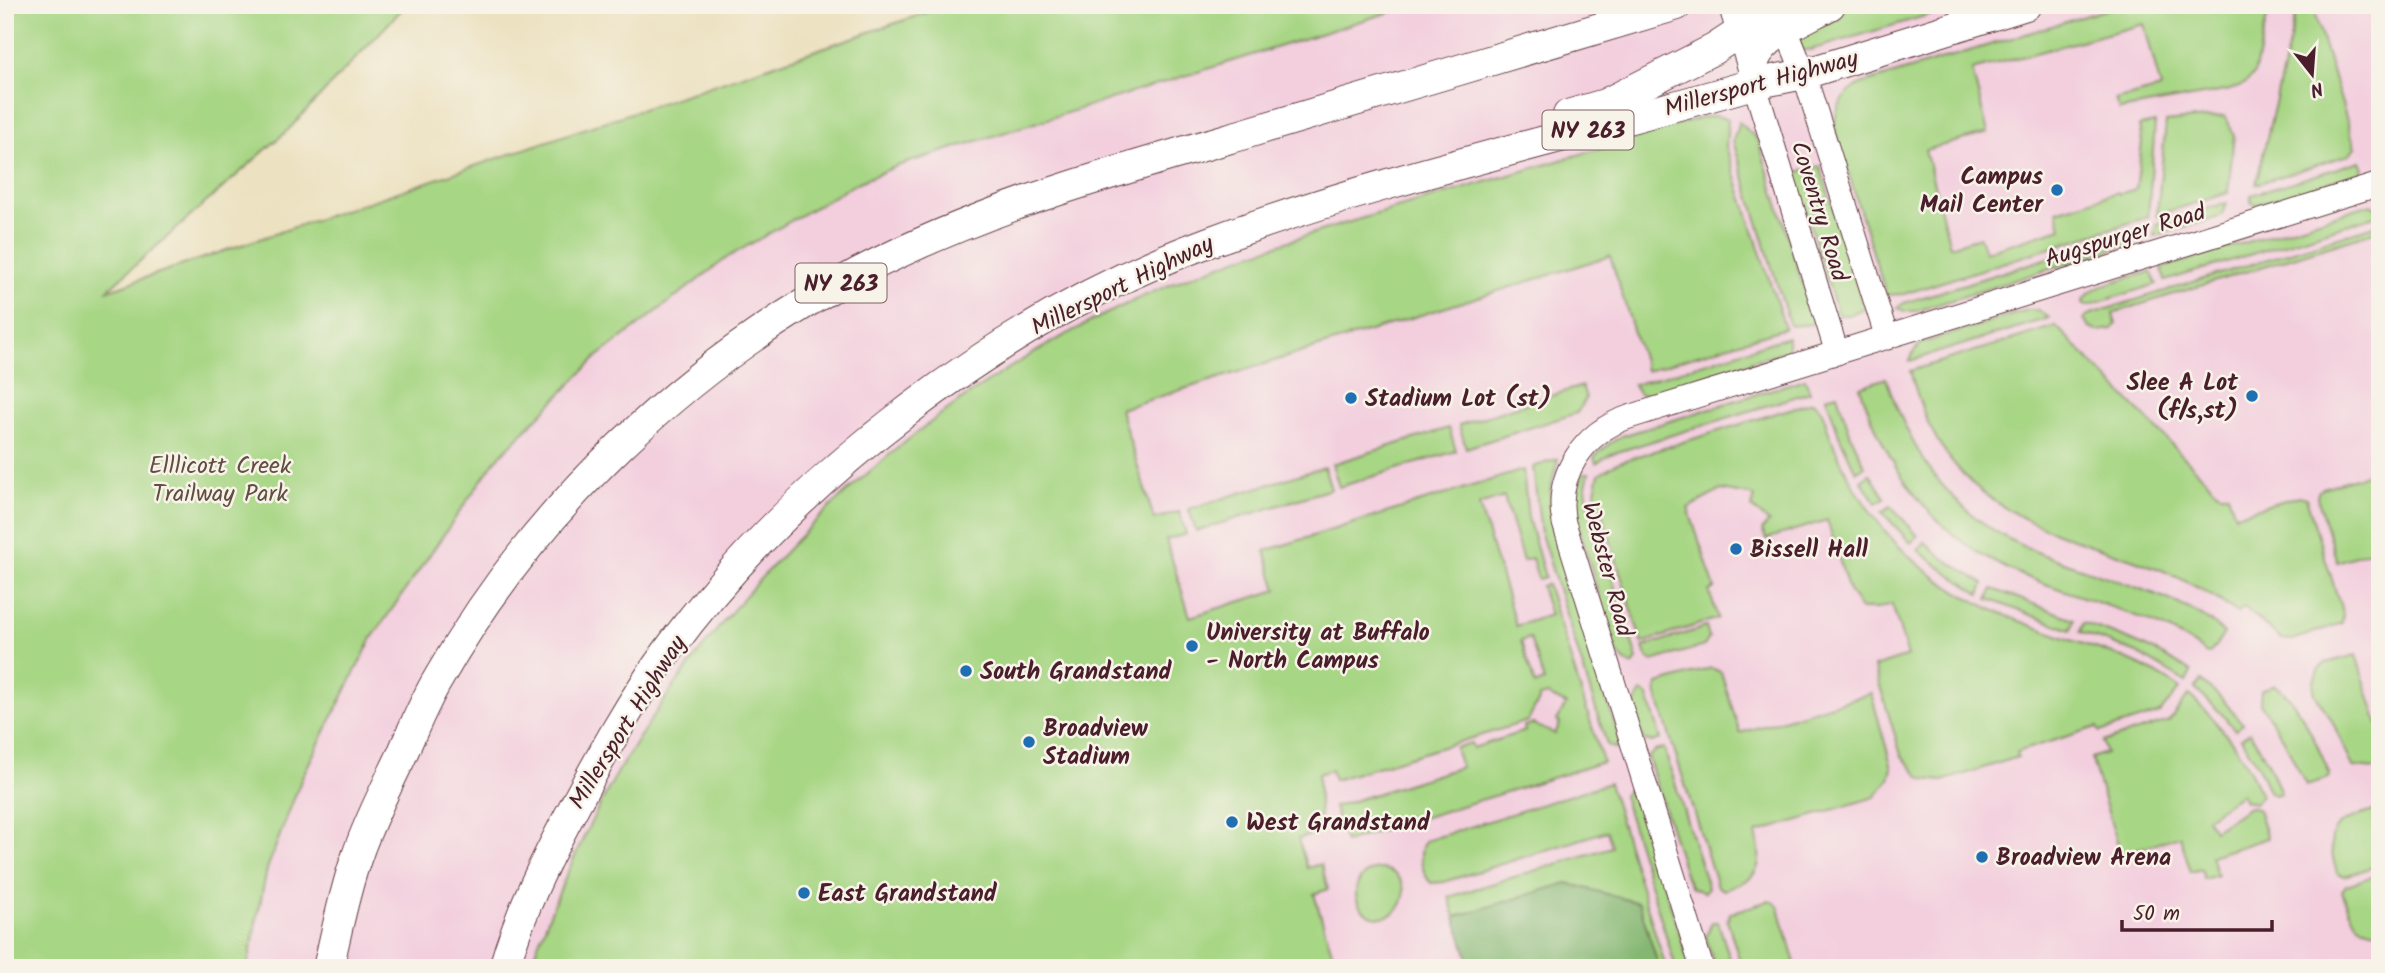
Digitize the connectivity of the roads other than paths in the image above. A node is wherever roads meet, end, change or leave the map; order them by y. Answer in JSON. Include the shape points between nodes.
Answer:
{"nodes":[{"id":1,"x":1677,"y":5,"type":"edge"},
{"id":2,"x":1730,"y":5,"type":"edge"},
{"id":3,"x":1764,"y":5,"type":"edge"},
{"id":4,"x":1830,"y":5,"type":"edge"},
{"id":5,"x":2026,"y":5,"type":"edge"},
{"id":6,"x":1781,"y":18,"type":"edge"},
{"id":7,"x":1739,"y":34,"type":"junction"},
{"id":8,"x":1804,"y":74,"type":"junction"},
{"id":9,"x":1753,"y":84,"type":"junction"},
{"id":10,"x":1422,"y":174,"type":"junction"},
{"id":11,"x":2380,"y":184,"type":"edge"},
{"id":12,"x":1887,"y":338,"type":"junction"},
{"id":13,"x":1837,"y":353,"type":"junction"},
{"id":14,"x":328,"y":968,"type":"edge"},
{"id":15,"x":504,"y":968,"type":"edge"},
{"id":16,"x":1702,"y":968,"type":"edge"}],
"edges":[{"from":1,"to":14,"type":"main road","number":"NY 263","via":[[1056,190],[862,271],[784,315],[643,425],[578,489],[475,620],[436,681],[357,856]]},
{"from":2,"to":7,"type":"street","name":"Coventry Road"},
{"from":3,"to":7,"type":"main road"},
{"from":4,"to":6,"type":"main road"},
{"from":5,"to":8,"type":"main road","name":"Millersport Highway","number":"NY 263"},
{"from":6,"to":8,"type":"street","name":"Coventry Road"},
{"from":6,"to":9,"type":"main road","via":[[1753,62]]},
{"from":7,"to":9,"type":"street","name":"Coventry Road"},
{"from":7,"to":10,"type":"main road","via":[[1605,104],[1508,133]]},
{"from":8,"to":9,"type":"main road","name":"Millersport Highway","number":"NY 263"},
{"from":8,"to":12,"type":"street","name":"Coventry Road"},
{"from":9,"to":10,"type":"main road","name":"Millersport Highway","number":"NY 263"},
{"from":9,"to":13,"type":"street","name":"Coventry Road"},
{"from":10,"to":15,"type":"main road","name":"Millersport Highway","number":"NY 263","via":[[1206,243],[1128,277],[1038,323],[943,385],[859,450],[786,514],[666,653],[601,756],[550,852]]},
{"from":11,"to":12,"type":"street","name":"Augspurger Road"},
{"from":12,"to":13,"type":"street","name":"Augspurger Road"},
{"from":13,"to":16,"type":"street","name":"Webster Road","via":[[1619,420],[1585,444],[1564,484],[1566,533]]}]}
